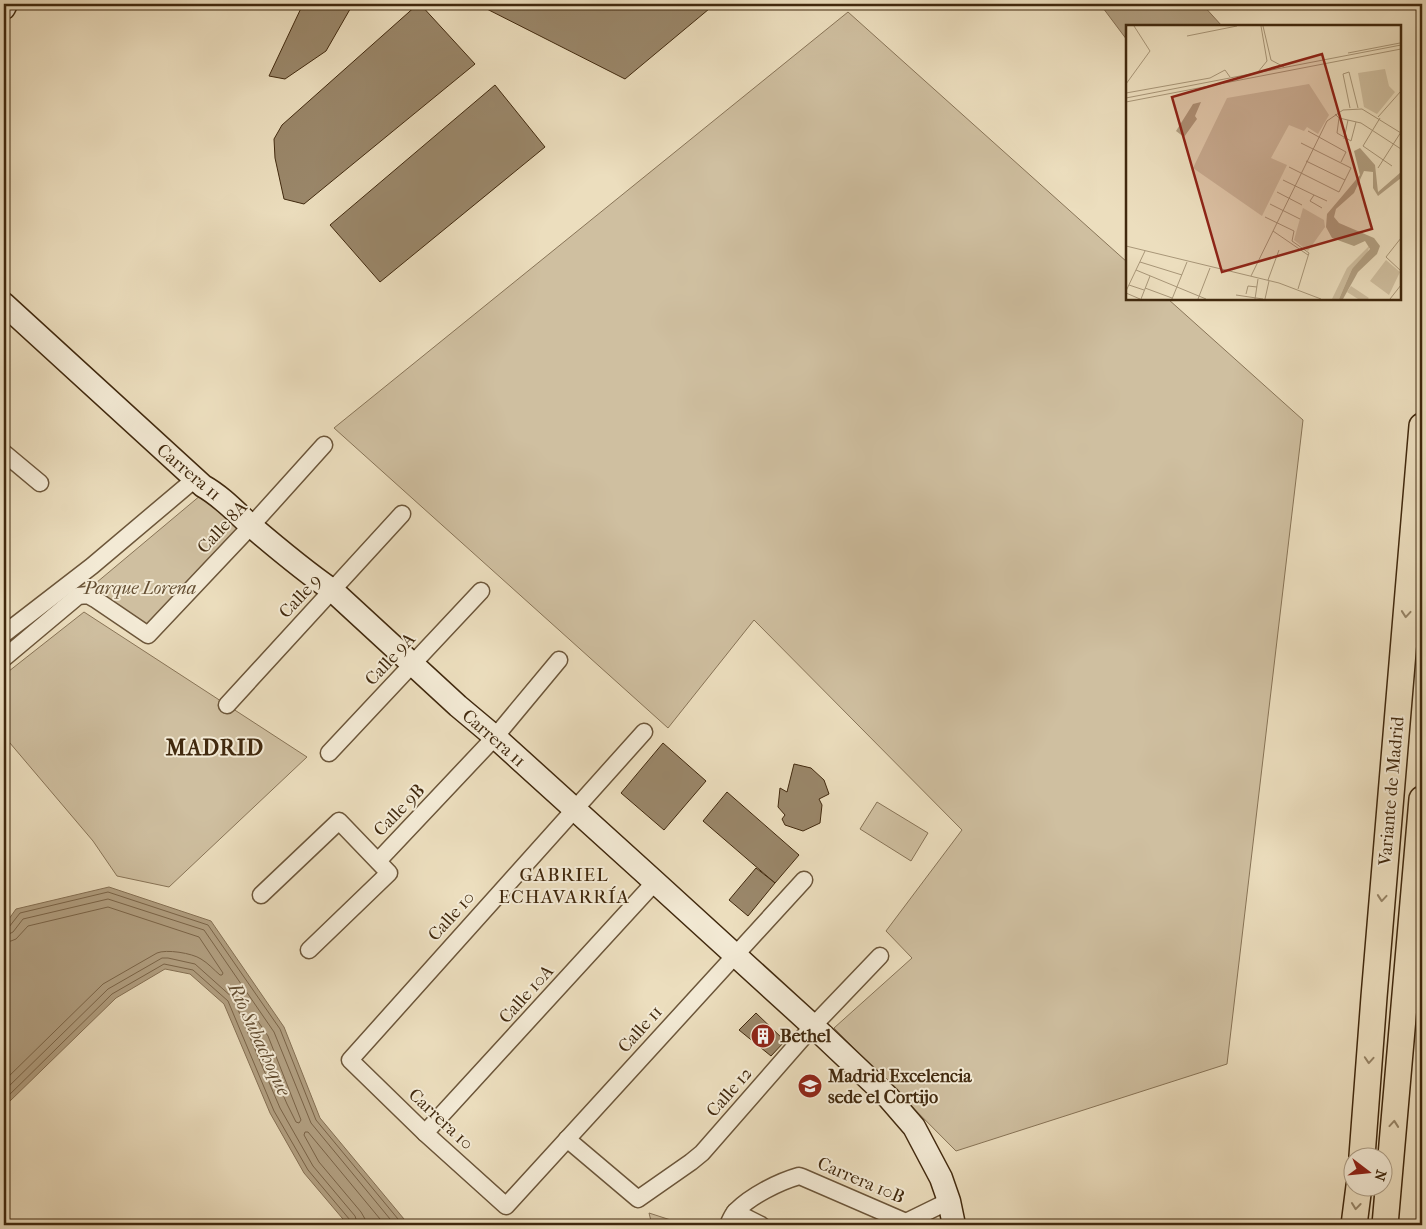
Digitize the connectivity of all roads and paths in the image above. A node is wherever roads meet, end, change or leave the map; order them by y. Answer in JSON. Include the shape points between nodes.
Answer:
{"nodes":[{"id":1,"x":6,"y":4,"type":"edge"},
{"id":2,"x":4,"y":8,"type":"edge"},
{"id":3,"x":4,"y":304,"type":"edge"},
{"id":4,"x":1422,"y":426,"type":"edge"},
{"id":5,"x":324,"y":444,"type":"dead end"},
{"id":6,"x":4,"y":454,"type":"edge"},
{"id":7,"x":195,"y":479,"type":"junction"},
{"id":8,"x":40,"y":483,"type":"dead end"},
{"id":9,"x":402,"y":514,"type":"dead end"},
{"id":10,"x":251,"y":526,"type":"junction"},
{"id":11,"x":332,"y":590,"type":"junction"},
{"id":12,"x":481,"y":592,"type":"dead end"},
{"id":13,"x":4,"y":634,"type":"edge"},
{"id":14,"x":4,"y":658,"type":"edge"},
{"id":15,"x":559,"y":660,"type":"dead end"},
{"id":16,"x":413,"y":664,"type":"junction"},
{"id":17,"x":227,"y":705,"type":"dead end"},
{"id":18,"x":644,"y":732,"type":"dead end"},
{"id":19,"x":495,"y":737,"type":"junction"},
{"id":20,"x":329,"y":753,"type":"dead end"},
{"id":21,"x":1422,"y":799,"type":"edge"},
{"id":22,"x":574,"y":809,"type":"junction"},
{"id":23,"x":378,"y":860,"type":"junction"},
{"id":24,"x":804,"y":880,"type":"dead end"},
{"id":25,"x":655,"y":882,"type":"junction"},
{"id":26,"x":261,"y":895,"type":"dead end"},
{"id":27,"x":1417,"y":911,"type":"edge"},
{"id":28,"x":309,"y":950,"type":"dead end"},
{"id":29,"x":735,"y":954,"type":"junction"},
{"id":30,"x":880,"y":956,"type":"dead end"},
{"id":31,"x":814,"y":1026,"type":"junction"},
{"id":32,"x":350,"y":1060,"type":"joint"},
{"id":33,"x":425,"y":1133,"type":"junction"},
{"id":34,"x":567,"y":1139,"type":"junction"},
{"id":35,"x":1363,"y":1146,"type":"edge"},
{"id":36,"x":1357,"y":1196,"type":"edge"},
{"id":37,"x":949,"y":1201,"type":"junction"},
{"id":38,"x":506,"y":1206,"type":"joint"},
{"id":39,"x":731,"y":1219,"type":"edge"},
{"id":40,"x":905,"y":1224,"type":"edge"},
{"id":41,"x":761,"y":1225,"type":"edge"},
{"id":42,"x":954,"y":1225,"type":"edge"},
{"id":43,"x":1354,"y":1225,"type":"edge"},
{"id":44,"x":1385,"y":1225,"type":"edge"}],
"edges":[{"from":1,"to":2,"type":"street"},
{"from":3,"to":7,"type":"street","name":"Carrera 11"},
{"from":4,"to":35,"type":"main road","name":"Variante de Madrid","one_way":true},
{"from":5,"to":10,"type":"street","name":"Calle 8A"},
{"from":6,"to":8,"type":"street"},
{"from":7,"to":10,"type":"street","name":"Carrera 11","via":[[216,493]]},
{"from":7,"to":13,"type":"street","via":[[92,566]]},
{"from":9,"to":11,"type":"street","name":"Calle 9"},
{"from":10,"to":11,"type":"street","name":"Carrera 11"},
{"from":10,"to":14,"type":"street","name":"Calle 8A","via":[[148,634],[95,598],[78,596]]},
{"from":11,"to":16,"type":"street","name":"Carrera 11"},
{"from":11,"to":17,"type":"street","name":"Calle 9"},
{"from":12,"to":16,"type":"street","name":"Calle 9A"},
{"from":15,"to":19,"type":"street","name":"Calle 9B"},
{"from":16,"to":19,"type":"street","name":"Carrera 11"},
{"from":16,"to":20,"type":"street","name":"Calle 9A"},
{"from":18,"to":22,"type":"street","name":"Calle 10"},
{"from":19,"to":22,"type":"street","name":"Carrera 11"},
{"from":19,"to":23,"type":"street","name":"Calle 9B"},
{"from":21,"to":27,"type":"main road","name":"Variante de Madrid"},
{"from":22,"to":25,"type":"street","name":"Carrera 11"},
{"from":22,"to":32,"type":"street","name":"Calle 10"},
{"from":23,"to":26,"type":"street","via":[[339,821]]},
{"from":23,"to":28,"type":"street","name":"Calle 9B","via":[[389,873]]},
{"from":24,"to":29,"type":"street","name":"Calle 11"},
{"from":25,"to":29,"type":"street","name":"Carrera 11"},
{"from":25,"to":33,"type":"street","name":"Calle 10A"},
{"from":44,"to":27,"type":"main road","name":"Variante de Madrid","one_way":true},
{"from":29,"to":31,"type":"street","name":"Carrera 11"},
{"from":29,"to":34,"type":"street","name":"Calle 11"},
{"from":30,"to":31,"type":"street","name":"Calle 12"},
{"from":31,"to":34,"type":"street","name":"Calle 12","via":[[702,1153],[638,1199]]},
{"from":31,"to":37,"type":"street","name":"Carrera 11","via":[[888,1097],[914,1127],[941,1178]]},
{"from":32,"to":33,"type":"street","name":"Carrera 10"},
{"from":33,"to":38,"type":"street","name":"Carrera 10"},
{"from":34,"to":38,"type":"street","name":"Calle 11"},
{"from":36,"to":43,"type":"main road","one_way":true},
{"from":37,"to":40,"type":"street"},
{"from":37,"to":42,"type":"street","name":"Carrera 11"},
{"from":39,"to":40,"type":"street","name":"Carrera 10B","via":[[759,1194],[799,1176]]},
{"from":39,"to":41,"type":"street"}]}
